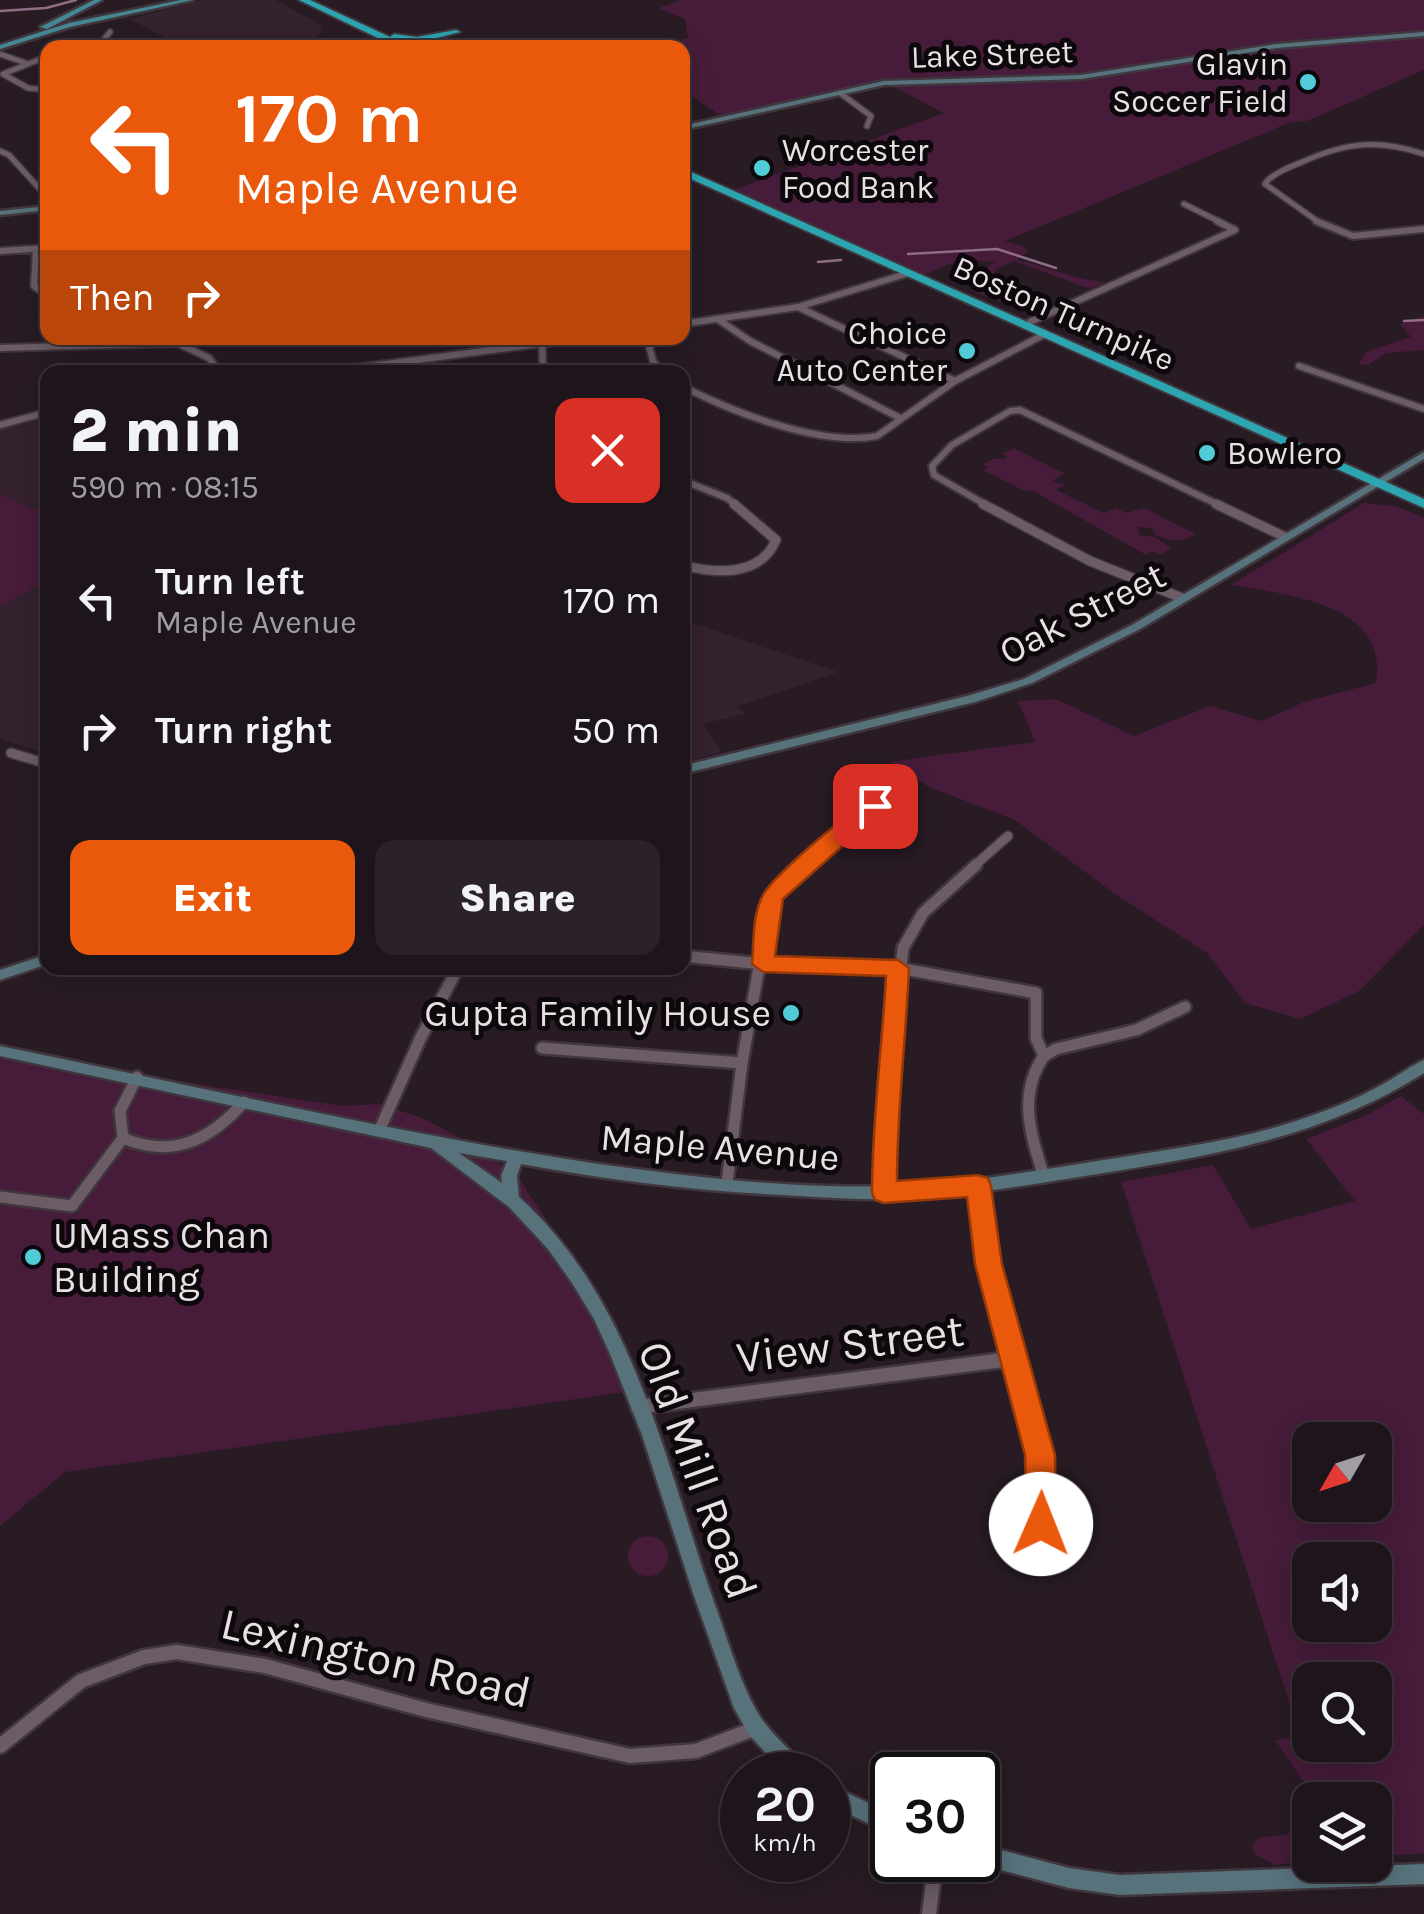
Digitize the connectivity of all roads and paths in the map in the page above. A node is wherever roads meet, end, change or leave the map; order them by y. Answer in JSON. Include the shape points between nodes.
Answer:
{"nodes":[{"id":1,"x":99,"y":0,"type":"edge"},
{"id":2,"x":190,"y":0,"type":"edge"},
{"id":3,"x":303,"y":0,"type":"edge"},
{"id":4,"x":314,"y":0,"type":"edge"},
{"id":5,"x":61,"y":18,"type":"junction"},
{"id":6,"x":88,"y":24,"type":"junction"},
{"id":7,"x":40,"y":30,"type":"junction"},
{"id":8,"x":370,"y":31,"type":"junction"},
{"id":9,"x":110,"y":32,"type":"dead end"},
{"id":10,"x":1424,"y":34,"type":"edge"},
{"id":11,"x":104,"y":40,"type":"edge"},
{"id":12,"x":362,"y":40,"type":"edge"},
{"id":13,"x":395,"y":40,"type":"junction"},
{"id":14,"x":418,"y":40,"type":"edge"},
{"id":15,"x":418,"y":40,"type":"edge"},
{"id":16,"x":441,"y":40,"type":"edge"},
{"id":17,"x":0,"y":51,"type":"edge"},
{"id":18,"x":40,"y":59,"type":"edge"},
{"id":19,"x":27,"y":63,"type":"junction"},
{"id":20,"x":40,"y":89,"type":"edge"},
{"id":21,"x":840,"y":92,"type":"junction"},
{"id":22,"x":690,"y":126,"type":"edge"},
{"id":23,"x":867,"y":126,"type":"dead end"},
{"id":24,"x":0,"y":151,"type":"edge"},
{"id":25,"x":1424,"y":154,"type":"edge"},
{"id":26,"x":690,"y":172,"type":"edge"},
{"id":27,"x":690,"y":172,"type":"edge"},
{"id":28,"x":40,"y":189,"type":"edge"},
{"id":29,"x":1184,"y":204,"type":"dead end"},
{"id":30,"x":40,"y":209,"type":"edge"},
{"id":31,"x":0,"y":212,"type":"edge"},
{"id":32,"x":1424,"y":230,"type":"edge"},
{"id":33,"x":36,"y":249,"type":"junction"},
{"id":34,"x":40,"y":249,"type":"edge"},
{"id":35,"x":0,"y":252,"type":"edge"},
{"id":36,"x":910,"y":273,"type":"junction"},
{"id":37,"x":40,"y":290,"type":"edge"},
{"id":38,"x":798,"y":307,"type":"junction"},
{"id":39,"x":720,"y":320,"type":"junction"},
{"id":40,"x":1030,"y":322,"type":"junction"},
{"id":41,"x":690,"y":323,"type":"edge"},
{"id":42,"x":1045,"y":334,"type":"junction"},
{"id":43,"x":106,"y":345,"type":"edge"},
{"id":44,"x":181,"y":345,"type":"edge"},
{"id":45,"x":527,"y":345,"type":"edge"},
{"id":46,"x":0,"y":348,"type":"edge"},
{"id":47,"x":214,"y":365,"type":"edge"},
{"id":48,"x":377,"y":365,"type":"edge"},
{"id":49,"x":1299,"y":366,"type":"dead end"},
{"id":50,"x":955,"y":381,"type":"junction"},
{"id":51,"x":690,"y":390,"type":"edge"},
{"id":52,"x":1424,"y":409,"type":"edge"},
{"id":53,"x":40,"y":414,"type":"edge"},
{"id":54,"x":900,"y":418,"type":"junction"},
{"id":55,"x":0,"y":425,"type":"edge"},
{"id":56,"x":1424,"y":456,"type":"edge"},
{"id":57,"x":1380,"y":480,"type":"junction"},
{"id":58,"x":690,"y":483,"type":"edge"},
{"id":59,"x":1424,"y":495,"type":"edge"},
{"id":60,"x":1424,"y":504,"type":"edge"},
{"id":61,"x":1285,"y":537,"type":"junction"},
{"id":62,"x":690,"y":568,"type":"edge"},
{"id":63,"x":1182,"y":598,"type":"junction"},
{"id":64,"x":11,"y":753,"type":"dead end"},
{"id":65,"x":40,"y":762,"type":"edge"},
{"id":66,"x":690,"y":768,"type":"edge"},
{"id":67,"x":900,"y":786,"type":"dead end"},
{"id":68,"x":1008,"y":836,"type":"dead end"},
{"id":69,"x":690,"y":957,"type":"edge"},
{"id":70,"x":40,"y":962,"type":"edge"},
{"id":71,"x":763,"y":964,"type":"junction"},
{"id":72,"x":898,"y":968,"type":"junction"},
{"id":73,"x":0,"y":975,"type":"edge"},
{"id":74,"x":454,"y":975,"type":"edge"},
{"id":75,"x":1184,"y":1008,"type":"dead end"},
{"id":76,"x":542,"y":1048,"type":"dead end"},
{"id":77,"x":0,"y":1050,"type":"edge"},
{"id":78,"x":1044,"y":1056,"type":"junction"},
{"id":79,"x":742,"y":1063,"type":"junction"},
{"id":80,"x":1424,"y":1066,"type":"edge"},
{"id":81,"x":137,"y":1078,"type":"junction"},
{"id":82,"x":244,"y":1102,"type":"junction"},
{"id":83,"x":379,"y":1130,"type":"junction"},
{"id":84,"x":123,"y":1138,"type":"junction"},
{"id":85,"x":431,"y":1142,"type":"junction"},
{"id":86,"x":492,"y":1153,"type":"junction"},
{"id":87,"x":516,"y":1157,"type":"junction"},
{"id":88,"x":1044,"y":1177,"type":"junction"},
{"id":89,"x":483,"y":1178,"type":"junction"},
{"id":90,"x":727,"y":1182,"type":"junction"},
{"id":91,"x":978,"y":1186,"type":"junction"},
{"id":92,"x":884,"y":1193,"type":"junction"},
{"id":93,"x":0,"y":1197,"type":"edge"},
{"id":94,"x":511,"y":1199,"type":"junction"},
{"id":95,"x":1011,"y":1358,"type":"junction"},
{"id":96,"x":638,"y":1407,"type":"junction"},
{"id":97,"x":1037,"y":1546,"type":"dead end"},
{"id":98,"x":756,"y":1728,"type":"junction"},
{"id":99,"x":0,"y":1746,"type":"edge"},
{"id":100,"x":778,"y":1752,"type":"edge"},
{"id":101,"x":1000,"y":1860,"type":"edge"},
{"id":102,"x":1424,"y":1874,"type":"edge"},
{"id":103,"x":933,"y":1882,"type":"edge"},
{"id":104,"x":929,"y":1914,"type":"edge"}],
"edges":[{"from":1,"to":5,"type":"main road"},
{"from":2,"to":6,"type":"main road"},
{"from":3,"to":8,"type":"highway"},
{"from":4,"to":13,"type":"highway"},
{"from":5,"to":6,"type":"main road"},
{"from":5,"to":7,"type":"main road"},
{"from":6,"to":7,"type":"main road"},
{"from":7,"to":17,"type":"main road"},
{"from":8,"to":12,"type":"highway"},
{"from":8,"to":13,"type":"highway"},
{"from":9,"to":11,"type":"street"},
{"from":10,"to":21,"type":"main road","name":"Lake Street","via":[[1277,46],[1081,78],[910,80]]},
{"from":13,"to":15,"type":"highway"},
{"from":14,"to":16,"type":"highway","via":[[456,32]]},
{"from":17,"to":19,"type":"street"},
{"from":18,"to":19,"type":"street"},
{"from":19,"to":20,"type":"street","via":[[4,74]]},
{"from":21,"to":22,"type":"main road","name":"Lake Street"},
{"from":21,"to":23,"type":"street","via":[[871,116]]},
{"from":24,"to":28,"type":"street"},
{"from":25,"to":32,"type":"street","via":[[1354,140],[1277,172],[1265,184],[1339,235],[1375,238]]},
{"from":26,"to":36,"type":"highway","name":"Boston Turnpike"},
{"from":27,"to":40,"type":"highway","name":"Boston Turnpike"},
{"from":29,"to":40,"type":"street","via":[[1235,230]]},
{"from":30,"to":31,"type":"main road"},
{"from":33,"to":34,"type":"street"},
{"from":33,"to":35,"type":"street"},
{"from":33,"to":37,"type":"street","via":[[34,286]]},
{"from":36,"to":38,"type":"street"},
{"from":36,"to":42,"type":"highway","name":"Boston Turnpike"},
{"from":38,"to":39,"type":"street"},
{"from":38,"to":50,"type":"street"},
{"from":39,"to":41,"type":"street"},
{"from":39,"to":54,"type":"street"},
{"from":40,"to":57,"type":"highway","name":"Boston Turnpike"},
{"from":42,"to":50,"type":"street"},
{"from":42,"to":57,"type":"highway","name":"Boston Turnpike"},
{"from":43,"to":46,"type":"street"},
{"from":44,"to":47,"type":"street"},
{"from":45,"to":48,"type":"street"},
{"from":49,"to":52,"type":"street"},
{"from":50,"to":54,"type":"street"},
{"from":51,"to":54,"type":"street","via":[[848,441],[870,440]]},
{"from":53,"to":55,"type":"street"},
{"from":56,"to":57,"type":"main road","name":"Oak Street"},
{"from":57,"to":59,"type":"highway","name":"Boston Turnpike"},
{"from":57,"to":60,"type":"highway","name":"Boston Turnpike"},
{"from":57,"to":61,"type":"main road","name":"Oak Street"},
{"from":58,"to":62,"type":"street","via":[[727,498],[776,540],[767,556],[731,571]]},
{"from":61,"to":63,"type":"main road","name":"Oak Street"},
{"from":61,"to":63,"type":"street","via":[[1020,410],[952,445],[932,466],[946,484],[1073,553]]},
{"from":63,"to":66,"type":"main road","name":"Oak Street","via":[[1080,658],[1010,688]]},
{"from":64,"to":65,"type":"street"},
{"from":67,"to":71,"type":"street","via":[[776,892]]},
{"from":68,"to":72,"type":"street","via":[[916,921]]},
{"from":69,"to":71,"type":"street"},
{"from":70,"to":73,"type":"main road"},
{"from":71,"to":72,"type":"street"},
{"from":71,"to":79,"type":"street"},
{"from":72,"to":78,"type":"street","via":[[1036,993],[1036,1038]]},
{"from":72,"to":92,"type":"street"},
{"from":74,"to":83,"type":"street"},
{"from":75,"to":78,"type":"street","via":[[1149,1026]]},
{"from":76,"to":79,"type":"street"},
{"from":77,"to":81,"type":"main road","name":"Maple Avenue"},
{"from":78,"to":88,"type":"street","via":[[1027,1101]]},
{"from":79,"to":90,"type":"street"},
{"from":80,"to":88,"type":"main road","name":"Maple Avenue","via":[[1360,1104],[1295,1128]]},
{"from":81,"to":82,"type":"main road","name":"Maple Avenue"},
{"from":81,"to":84,"type":"street","via":[[120,1112]]},
{"from":82,"to":83,"type":"main road","name":"Maple Avenue"},
{"from":82,"to":84,"type":"street","via":[[213,1135],[188,1147],[157,1148]]},
{"from":83,"to":85,"type":"main road","name":"Maple Avenue"},
{"from":84,"to":93,"type":"street","via":[[72,1206]]},
{"from":85,"to":86,"type":"main road","name":"Maple Avenue"},
{"from":85,"to":89,"type":"main road","name":"Old Mill Road"},
{"from":86,"to":87,"type":"main road","name":"Maple Avenue"},
{"from":86,"to":89,"type":"main road"},
{"from":87,"to":90,"type":"main road","name":"Maple Avenue"},
{"from":87,"to":94,"type":"main road"},
{"from":88,"to":91,"type":"main road","name":"Maple Avenue"},
{"from":89,"to":94,"type":"main road","name":"Old Mill Road"},
{"from":90,"to":92,"type":"main road","name":"Maple Avenue"},
{"from":91,"to":92,"type":"main road","name":"Maple Avenue"},
{"from":91,"to":95,"type":"street"},
{"from":94,"to":96,"type":"main road","name":"Old Mill Road","via":[[567,1262]]},
{"from":95,"to":96,"type":"street","name":"View Street"},
{"from":95,"to":97,"type":"street","via":[[1040,1455]]},
{"from":96,"to":98,"type":"main road","name":"Old Mill Road"},
{"from":98,"to":99,"type":"street","name":"Lexington Road","via":[[696,1751],[630,1756],[265,1666],[177,1652],[144,1657],[82,1682]]},
{"from":98,"to":100,"type":"main road","name":"Old Mill Road"},
{"from":101,"to":102,"type":"main road","via":[[1120,1885]]},
{"from":103,"to":104,"type":"street"}]}
